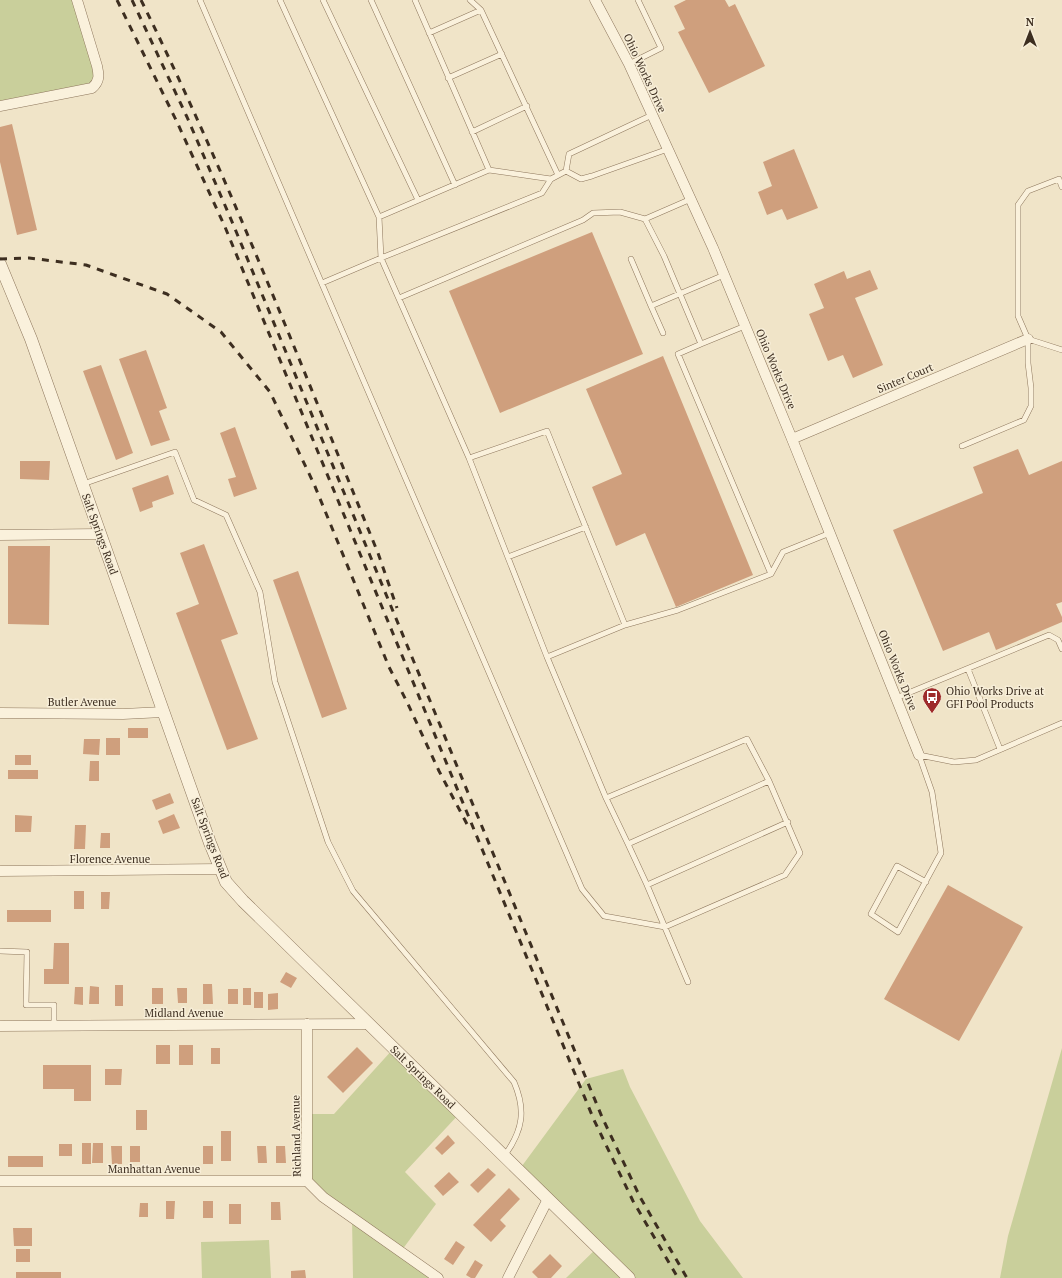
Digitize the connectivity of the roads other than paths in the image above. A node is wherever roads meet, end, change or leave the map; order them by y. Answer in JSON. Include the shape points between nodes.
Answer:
{"nodes":[{"id":1,"x":77,"y":0,"type":"edge"},
{"id":2,"x":200,"y":0,"type":"edge"},
{"id":3,"x":280,"y":0,"type":"edge"},
{"id":4,"x":323,"y":0,"type":"edge"},
{"id":5,"x":371,"y":0,"type":"edge"},
{"id":6,"x":415,"y":0,"type":"edge"},
{"id":7,"x":470,"y":0,"type":"edge"},
{"id":8,"x":638,"y":0,"type":"edge"},
{"id":9,"x":598,"y":1,"type":"edge"},
{"id":10,"x":481,"y":10,"type":"junction"},
{"id":11,"x":429,"y":33,"type":"junction"},
{"id":12,"x":502,"y":54,"type":"junction"},
{"id":13,"x":629,"y":64,"type":"junction"},
{"id":14,"x":448,"y":78,"type":"junction"},
{"id":15,"x":0,"y":106,"type":"edge"},
{"id":16,"x":527,"y":106,"type":"junction"},
{"id":17,"x":652,"y":115,"type":"junction"},
{"id":18,"x":472,"y":132,"type":"junction"},
{"id":19,"x":668,"y":149,"type":"junction"},
{"id":20,"x":489,"y":170,"type":"junction"},
{"id":21,"x":566,"y":171,"type":"junction"},
{"id":22,"x":558,"y":175,"type":"junction"},
{"id":23,"x":1061,"y":178,"type":"edge"},
{"id":24,"x":550,"y":179,"type":"junction"},
{"id":25,"x":455,"y":185,"type":"junction"},
{"id":26,"x":1062,"y":187,"type":"edge"},
{"id":27,"x":418,"y":200,"type":"junction"},
{"id":28,"x":691,"y":200,"type":"junction"},
{"id":29,"x":379,"y":217,"type":"junction"},
{"id":30,"x":645,"y":219,"type":"junction"},
{"id":31,"x":382,"y":258,"type":"junction"},
{"id":32,"x":631,"y":259,"type":"dead end"},
{"id":33,"x":0,"y":264,"type":"edge"},
{"id":34,"x":0,"y":267,"type":"edge"},
{"id":35,"x":0,"y":273,"type":"edge"},
{"id":36,"x":724,"y":275,"type":"junction"},
{"id":37,"x":322,"y":283,"type":"junction"},
{"id":38,"x":680,"y":295,"type":"junction"},
{"id":39,"x":399,"y":298,"type":"junction"},
{"id":40,"x":651,"y":306,"type":"junction"},
{"id":41,"x":745,"y":326,"type":"junction"},
{"id":42,"x":663,"y":333,"type":"dead end"},
{"id":43,"x":1028,"y":339,"type":"junction"},
{"id":44,"x":701,"y":344,"type":"junction"},
{"id":45,"x":1062,"y":350,"type":"edge"},
{"id":46,"x":792,"y":439,"type":"junction"},
{"id":47,"x":962,"y":446,"type":"dead end"},
{"id":48,"x":469,"y":458,"type":"junction"},
{"id":49,"x":82,"y":484,"type":"junction"},
{"id":50,"x":586,"y":527,"type":"junction"},
{"id":51,"x":830,"y":533,"type":"junction"},
{"id":52,"x":100,"y":534,"type":"junction"},
{"id":53,"x":0,"y":535,"type":"edge"},
{"id":54,"x":508,"y":557,"type":"junction"},
{"id":55,"x":771,"y":574,"type":"junction"},
{"id":56,"x":625,"y":625,"type":"junction"},
{"id":57,"x":1062,"y":649,"type":"edge"},
{"id":58,"x":547,"y":657,"type":"junction"},
{"id":59,"x":968,"y":669,"type":"junction"},
{"id":60,"x":896,"y":698,"type":"junction"},
{"id":61,"x":163,"y":712,"type":"junction"},
{"id":62,"x":0,"y":713,"type":"edge"},
{"id":63,"x":1062,"y":723,"type":"edge"},
{"id":64,"x":1000,"y":749,"type":"junction"},
{"id":65,"x":919,"y":755,"type":"junction"},
{"id":66,"x":769,"y":781,"type":"junction"},
{"id":67,"x":606,"y":798,"type":"junction"},
{"id":68,"x":788,"y":822,"type":"junction"},
{"id":69,"x":628,"y":844,"type":"junction"},
{"id":70,"x":221,"y":870,"type":"junction"},
{"id":71,"x":0,"y":871,"type":"edge"},
{"id":72,"x":926,"y":882,"type":"junction"},
{"id":73,"x":647,"y":886,"type":"junction"},
{"id":74,"x":665,"y":927,"type":"junction"},
{"id":75,"x":0,"y":951,"type":"edge"},
{"id":76,"x":688,"y":982,"type":"dead end"},
{"id":77,"x":307,"y":1024,"type":"junction"},
{"id":78,"x":368,"y":1024,"type":"junction"},
{"id":79,"x":0,"y":1026,"type":"edge"},
{"id":80,"x":54,"y":1026,"type":"junction"},
{"id":81,"x":504,"y":1156,"type":"junction"},
{"id":82,"x":307,"y":1180,"type":"junction"},
{"id":83,"x":0,"y":1182,"type":"edge"},
{"id":84,"x":548,"y":1199,"type":"junction"},
{"id":85,"x":438,"y":1278,"type":"edge"},
{"id":86,"x":508,"y":1278,"type":"edge"},
{"id":87,"x":629,"y":1278,"type":"edge"}],
"edges":[{"from":1,"to":15,"type":"street","via":[[97,66],[99,76],[96,85],[92,88]]},
{"from":2,"to":37,"type":"lane"},
{"from":3,"to":29,"type":"lane"},
{"from":4,"to":27,"type":"lane"},
{"from":5,"to":25,"type":"lane"},
{"from":6,"to":11,"type":"lane"},
{"from":7,"to":10,"type":"lane"},
{"from":8,"to":13,"type":"lane","via":[[661,48]]},
{"from":9,"to":13,"type":"street","name":"Ohio Works Drive"},
{"from":10,"to":11,"type":"lane"},
{"from":10,"to":12,"type":"lane"},
{"from":11,"to":14,"type":"lane"},
{"from":12,"to":14,"type":"lane"},
{"from":12,"to":16,"type":"lane"},
{"from":13,"to":17,"type":"street","name":"Ohio Works Drive"},
{"from":14,"to":18,"type":"lane"},
{"from":16,"to":18,"type":"lane"},
{"from":16,"to":22,"type":"lane"},
{"from":17,"to":19,"type":"street","name":"Ohio Works Drive"},
{"from":17,"to":21,"type":"lane","via":[[569,154]]},
{"from":18,"to":20,"type":"lane"},
{"from":19,"to":21,"type":"lane","via":[[587,178],[581,179]]},
{"from":19,"to":28,"type":"street","name":"Ohio Works Drive"},
{"from":20,"to":24,"type":"lane"},
{"from":20,"to":25,"type":"lane"},
{"from":21,"to":22,"type":"lane"},
{"from":22,"to":24,"type":"lane"},
{"from":23,"to":26,"type":"lane"},
{"from":23,"to":43,"type":"lane","via":[[1028,191],[1018,205],[1018,316]]},
{"from":24,"to":31,"type":"lane","via":[[542,193]]},
{"from":25,"to":27,"type":"lane"},
{"from":27,"to":29,"type":"lane"},
{"from":28,"to":30,"type":"lane"},
{"from":28,"to":36,"type":"street","name":"Ohio Works Drive"},
{"from":29,"to":31,"type":"lane"},
{"from":30,"to":38,"type":"lane"},
{"from":30,"to":39,"type":"lane","via":[[620,212],[593,213],[583,220]]},
{"from":31,"to":37,"type":"lane"},
{"from":31,"to":39,"type":"lane"},
{"from":32,"to":40,"type":"lane"},
{"from":33,"to":34,"type":"street","name":"Salt Springs Road"},
{"from":34,"to":35,"type":"street"},
{"from":34,"to":49,"type":"street","name":"Salt Springs Road","via":[[31,339]]},
{"from":36,"to":38,"type":"lane"},
{"from":36,"to":41,"type":"street","name":"Ohio Works Drive"},
{"from":37,"to":74,"type":"lane","via":[[582,889],[604,916]]},
{"from":38,"to":40,"type":"lane"},
{"from":38,"to":44,"type":"lane"},
{"from":39,"to":48,"type":"lane"},
{"from":40,"to":42,"type":"lane"},
{"from":41,"to":44,"type":"lane"},
{"from":41,"to":46,"type":"street","name":"Ohio Works Drive"},
{"from":43,"to":45,"type":"lane"},
{"from":43,"to":46,"type":"street","name":"Sinter Court"},
{"from":43,"to":47,"type":"lane","via":[[1031,406],[1024,420]]},
{"from":44,"to":55,"type":"lane","via":[[678,354]]},
{"from":46,"to":51,"type":"street","name":"Ohio Works Drive"},
{"from":48,"to":50,"type":"lane","via":[[547,432]]},
{"from":48,"to":54,"type":"lane"},
{"from":49,"to":52,"type":"street","name":"Salt Springs Road"},
{"from":49,"to":81,"type":"lane","via":[[175,452],[194,500],[226,514],[260,592],[275,682],[328,842],[353,891],[514,1082],[521,1097],[521,1122],[516,1140]]},
{"from":50,"to":54,"type":"lane"},
{"from":50,"to":56,"type":"lane"},
{"from":51,"to":55,"type":"lane","via":[[783,552]]},
{"from":51,"to":60,"type":"street","name":"Ohio Works Drive"},
{"from":52,"to":53,"type":"street"},
{"from":52,"to":61,"type":"street","name":"Salt Springs Road"},
{"from":54,"to":58,"type":"lane"},
{"from":55,"to":56,"type":"lane","via":[[678,610]]},
{"from":56,"to":58,"type":"lane"},
{"from":57,"to":59,"type":"lane","via":[[1058,640],[1049,635]]},
{"from":58,"to":67,"type":"lane"},
{"from":59,"to":60,"type":"lane"},
{"from":59,"to":64,"type":"lane"},
{"from":60,"to":65,"type":"street","name":"Ohio Works Drive"},
{"from":61,"to":62,"type":"street","name":"Butler Avenue"},
{"from":61,"to":70,"type":"street","name":"Salt Springs Road"},
{"from":63,"to":64,"type":"lane"},
{"from":64,"to":65,"type":"lane","via":[[976,760],[954,762]]},
{"from":65,"to":72,"type":"lane","via":[[932,792],[941,854]]},
{"from":66,"to":67,"type":"lane","via":[[747,739]]},
{"from":66,"to":68,"type":"lane"},
{"from":66,"to":69,"type":"lane"},
{"from":67,"to":69,"type":"lane"},
{"from":68,"to":73,"type":"lane"},
{"from":68,"to":74,"type":"lane","via":[[800,853],[785,875]]},
{"from":69,"to":73,"type":"lane"},
{"from":70,"to":71,"type":"street","name":"Florence Avenue"},
{"from":70,"to":78,"type":"street","name":"Salt Springs Road","via":[[235,893]]},
{"from":72,"to":72,"type":"lane","via":[[898,932],[871,914],[897,866]]},
{"from":73,"to":74,"type":"lane"},
{"from":74,"to":76,"type":"lane"},
{"from":75,"to":80,"type":"lane","via":[[27,952],[26,1005],[54,1005]]},
{"from":77,"to":78,"type":"street","name":"Midland Avenue"},
{"from":77,"to":80,"type":"street","name":"Midland Avenue"},
{"from":77,"to":82,"type":"street","name":"Richland Avenue"},
{"from":78,"to":81,"type":"street","name":"Salt Springs Road"},
{"from":79,"to":80,"type":"street","name":"Midland Avenue"},
{"from":81,"to":84,"type":"street","name":"Salt Springs Road"},
{"from":82,"to":83,"type":"street","name":"Manhattan Avenue"},
{"from":82,"to":85,"type":"street","name":"Richland Avenue","via":[[323,1197]]},
{"from":84,"to":86,"type":"street"},
{"from":84,"to":87,"type":"street","name":"Salt Springs Road"}]}
